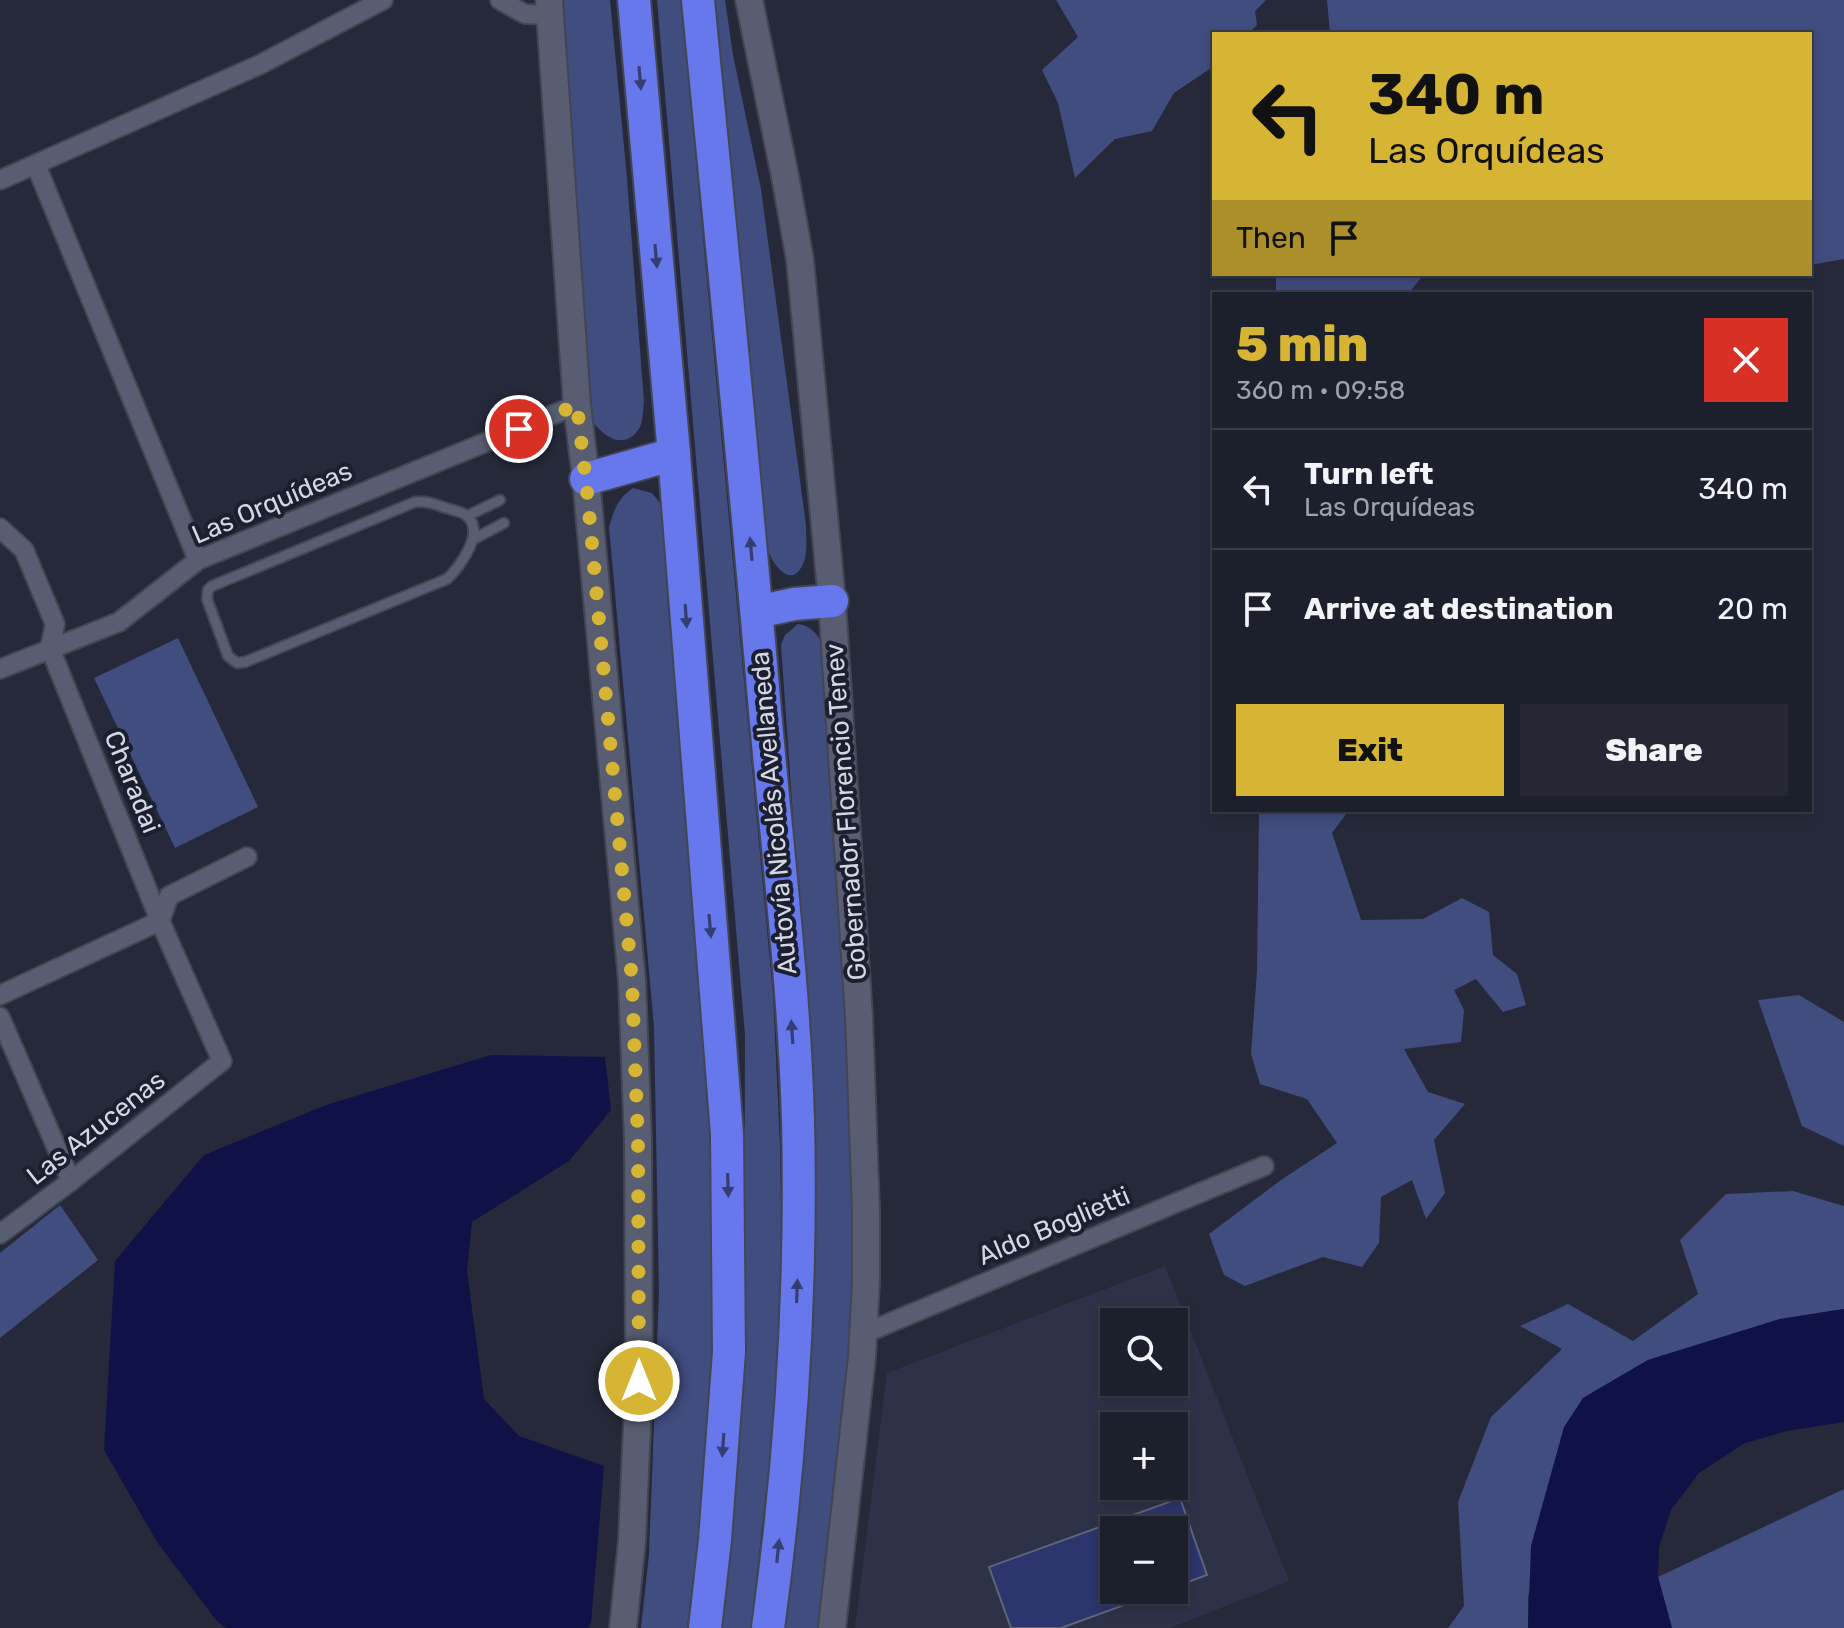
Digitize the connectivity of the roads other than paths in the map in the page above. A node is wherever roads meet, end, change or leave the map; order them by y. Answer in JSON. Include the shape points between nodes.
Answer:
{"nodes":[{"id":1,"x":383,"y":0,"type":"edge"},
{"id":2,"x":500,"y":0,"type":"edge"},
{"id":3,"x":634,"y":0,"type":"edge"},
{"id":4,"x":698,"y":0,"type":"edge"},
{"id":5,"x":749,"y":0,"type":"edge"},
{"id":6,"x":549,"y":7,"type":"edge"},
{"id":7,"x":36,"y":165,"type":"junction"},
{"id":8,"x":0,"y":180,"type":"edge"},
{"id":9,"x":577,"y":405,"type":"junction"},
{"id":10,"x":674,"y":454,"type":"junction"},
{"id":11,"x":586,"y":479,"type":"junction"},
{"id":12,"x":500,"y":500,"type":"dead end"},
{"id":13,"x":467,"y":516,"type":"junction"},
{"id":14,"x":504,"y":523,"type":"dead end"},
{"id":15,"x":0,"y":528,"type":"edge"},
{"id":16,"x":474,"y":539,"type":"junction"},
{"id":17,"x":198,"y":560,"type":"junction"},
{"id":18,"x":832,"y":601,"type":"junction"},
{"id":19,"x":757,"y":612,"type":"junction"},
{"id":20,"x":50,"y":648,"type":"junction"},
{"id":21,"x":0,"y":669,"type":"edge"},
{"id":22,"x":247,"y":857,"type":"dead end"},
{"id":23,"x":160,"y":921,"type":"junction"},
{"id":24,"x":0,"y":995,"type":"edge"},
{"id":25,"x":0,"y":1017,"type":"edge"},
{"id":26,"x":222,"y":1061,"type":"joint"},
{"id":27,"x":1264,"y":1166,"type":"dead end"},
{"id":28,"x":71,"y":1181,"type":"junction"},
{"id":29,"x":0,"y":1234,"type":"edge"},
{"id":30,"x":863,"y":1334,"type":"junction"},
{"id":31,"x":623,"y":1628,"type":"edge"},
{"id":32,"x":705,"y":1628,"type":"edge"},
{"id":33,"x":768,"y":1628,"type":"edge"},
{"id":34,"x":832,"y":1628,"type":"edge"}],
"edges":[{"from":1,"to":7,"type":"street","via":[[259,65]]},
{"from":2,"to":6,"type":"street","via":[[525,14]]},
{"from":3,"to":10,"type":"highway","one_way":true},
{"from":19,"to":4,"type":"highway","name":"Autovía Nicolás Avellaneda","one_way":true},
{"from":5,"to":18,"type":"street","name":"Gobernador Florencio Tenev","via":[[800,260]]},
{"from":6,"to":9,"type":"street"},
{"from":7,"to":8,"type":"street"},
{"from":7,"to":17,"type":"street"},
{"from":9,"to":11,"type":"street"},
{"from":9,"to":17,"type":"street","name":"Las Orquídeas"},
{"from":10,"to":11,"type":"highway"},
{"from":10,"to":32,"type":"highway","one_way":true,"via":[[727,1134],[729,1352]]},
{"from":11,"to":31,"type":"street","via":[[632,981],[638,1141],[639,1381]]},
{"from":12,"to":13,"type":"lane"},
{"from":13,"to":16,"type":"lane"},
{"from":13,"to":16,"type":"lane","via":[[415,502],[215,584],[207,599],[228,656],[245,662],[441,582],[454,573]]},
{"from":14,"to":16,"type":"lane"},
{"from":15,"to":20,"type":"street","name":"Charadai","via":[[24,550],[55,624]]},
{"from":17,"to":20,"type":"street","name":"Las Orquídeas","via":[[119,622]]},
{"from":18,"to":19,"type":"highway"},
{"from":18,"to":30,"type":"street","name":"Gobernador Florencio Tenev","via":[[860,1031],[866,1211]]},
{"from":33,"to":19,"type":"highway","name":"Autovía Nicolás Avellaneda","one_way":true,"via":[[792,1398],[798,1165],[789,982]]},
{"from":20,"to":21,"type":"street","name":"Las Orquídeas"},
{"from":20,"to":23,"type":"street","name":"Charadai"},
{"from":22,"to":23,"type":"street","via":[[169,896]]},
{"from":23,"to":24,"type":"street"},
{"from":23,"to":26,"type":"street","name":"Charadai"},
{"from":25,"to":28,"type":"street"},
{"from":26,"to":28,"type":"street","name":"Las Azucenas"},
{"from":27,"to":30,"type":"street","name":"Aldo Boglietti"},
{"from":28,"to":29,"type":"street","name":"Las Azucenas"},
{"from":30,"to":34,"type":"street","name":"Gobernador Florencio Tenev"}]}
